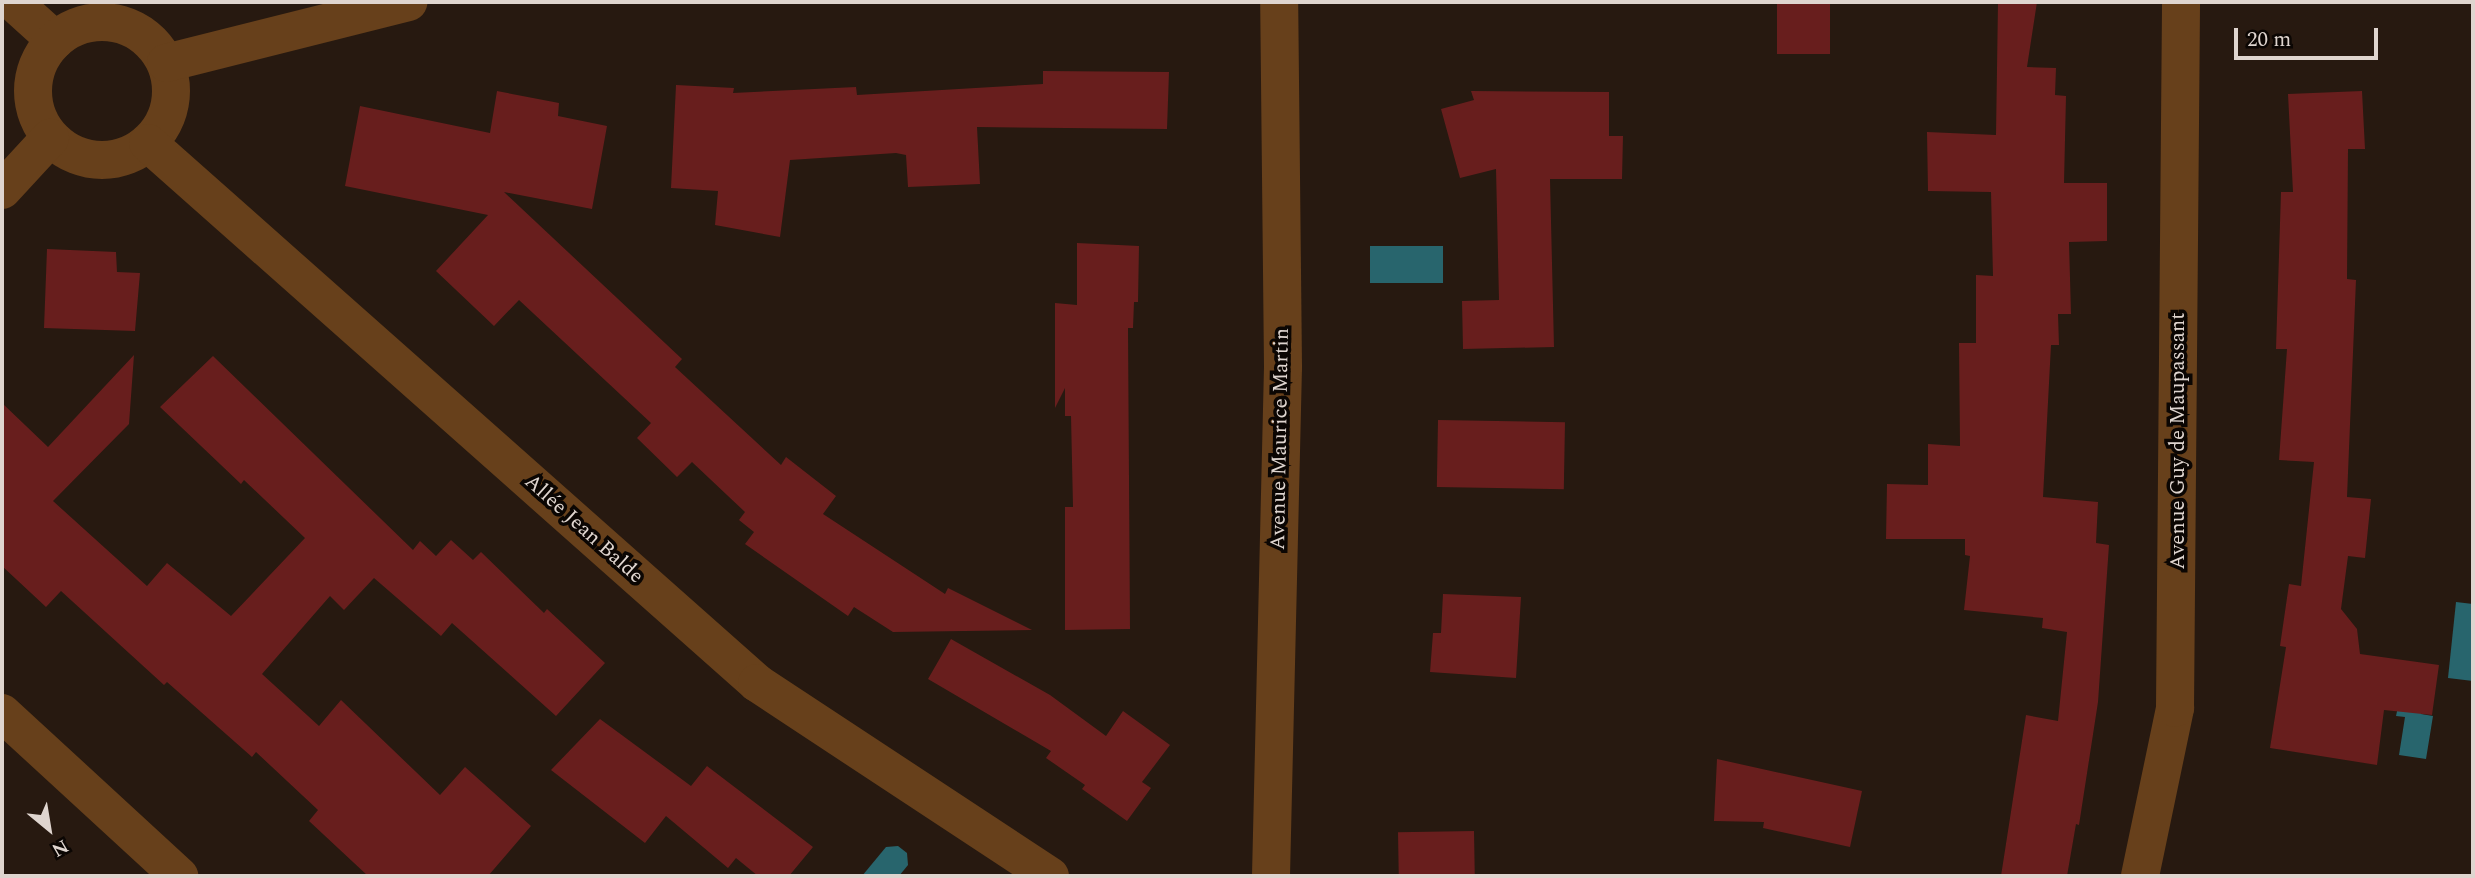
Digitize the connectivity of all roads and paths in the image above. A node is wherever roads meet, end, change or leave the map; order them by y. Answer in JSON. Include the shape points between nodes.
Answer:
{"nodes":[{"id":1,"x":13,"y":2,"type":"edge"},
{"id":2,"x":408,"y":2,"type":"edge"},
{"id":3,"x":1279,"y":2,"type":"edge"},
{"id":4,"x":2181,"y":2,"type":"edge"},
{"id":5,"x":118,"y":13,"type":"edge"},
{"id":6,"x":55,"y":40,"type":"junction"},
{"id":7,"x":166,"y":63,"type":"junction"},
{"id":8,"x":50,"y":138,"type":"junction"},
{"id":9,"x":148,"y":143,"type":"junction"},
{"id":10,"x":2,"y":190,"type":"edge"},
{"id":11,"x":2,"y":713,"type":"edge"},
{"id":12,"x":178,"y":876,"type":"edge"},
{"id":13,"x":1050,"y":876,"type":"edge"},
{"id":14,"x":1271,"y":876,"type":"edge"},
{"id":15,"x":2140,"y":876,"type":"edge"}],
"edges":[{"from":1,"to":6,"type":"street"},
{"from":2,"to":7,"type":"street"},
{"from":3,"to":14,"type":"street","name":"Avenue Maurice Martin","via":[[1283,367]]},
{"from":4,"to":15,"type":"street","name":"Avenue Guy de Maupassant","via":[[2175,708]]},
{"from":5,"to":6,"type":"street"},
{"from":5,"to":7,"type":"street","via":[[154,45]]},
{"from":6,"to":8,"type":"street","via":[[34,77],[38,120]]},
{"from":7,"to":9,"type":"street","via":[[170,106]]},
{"from":8,"to":9,"type":"street","via":[[67,152],[88,159],[130,155]]},
{"from":8,"to":10,"type":"street"},
{"from":9,"to":13,"type":"street","name":"Allée Jean Balde","via":[[757,683]]},
{"from":11,"to":12,"type":"street"}]}
